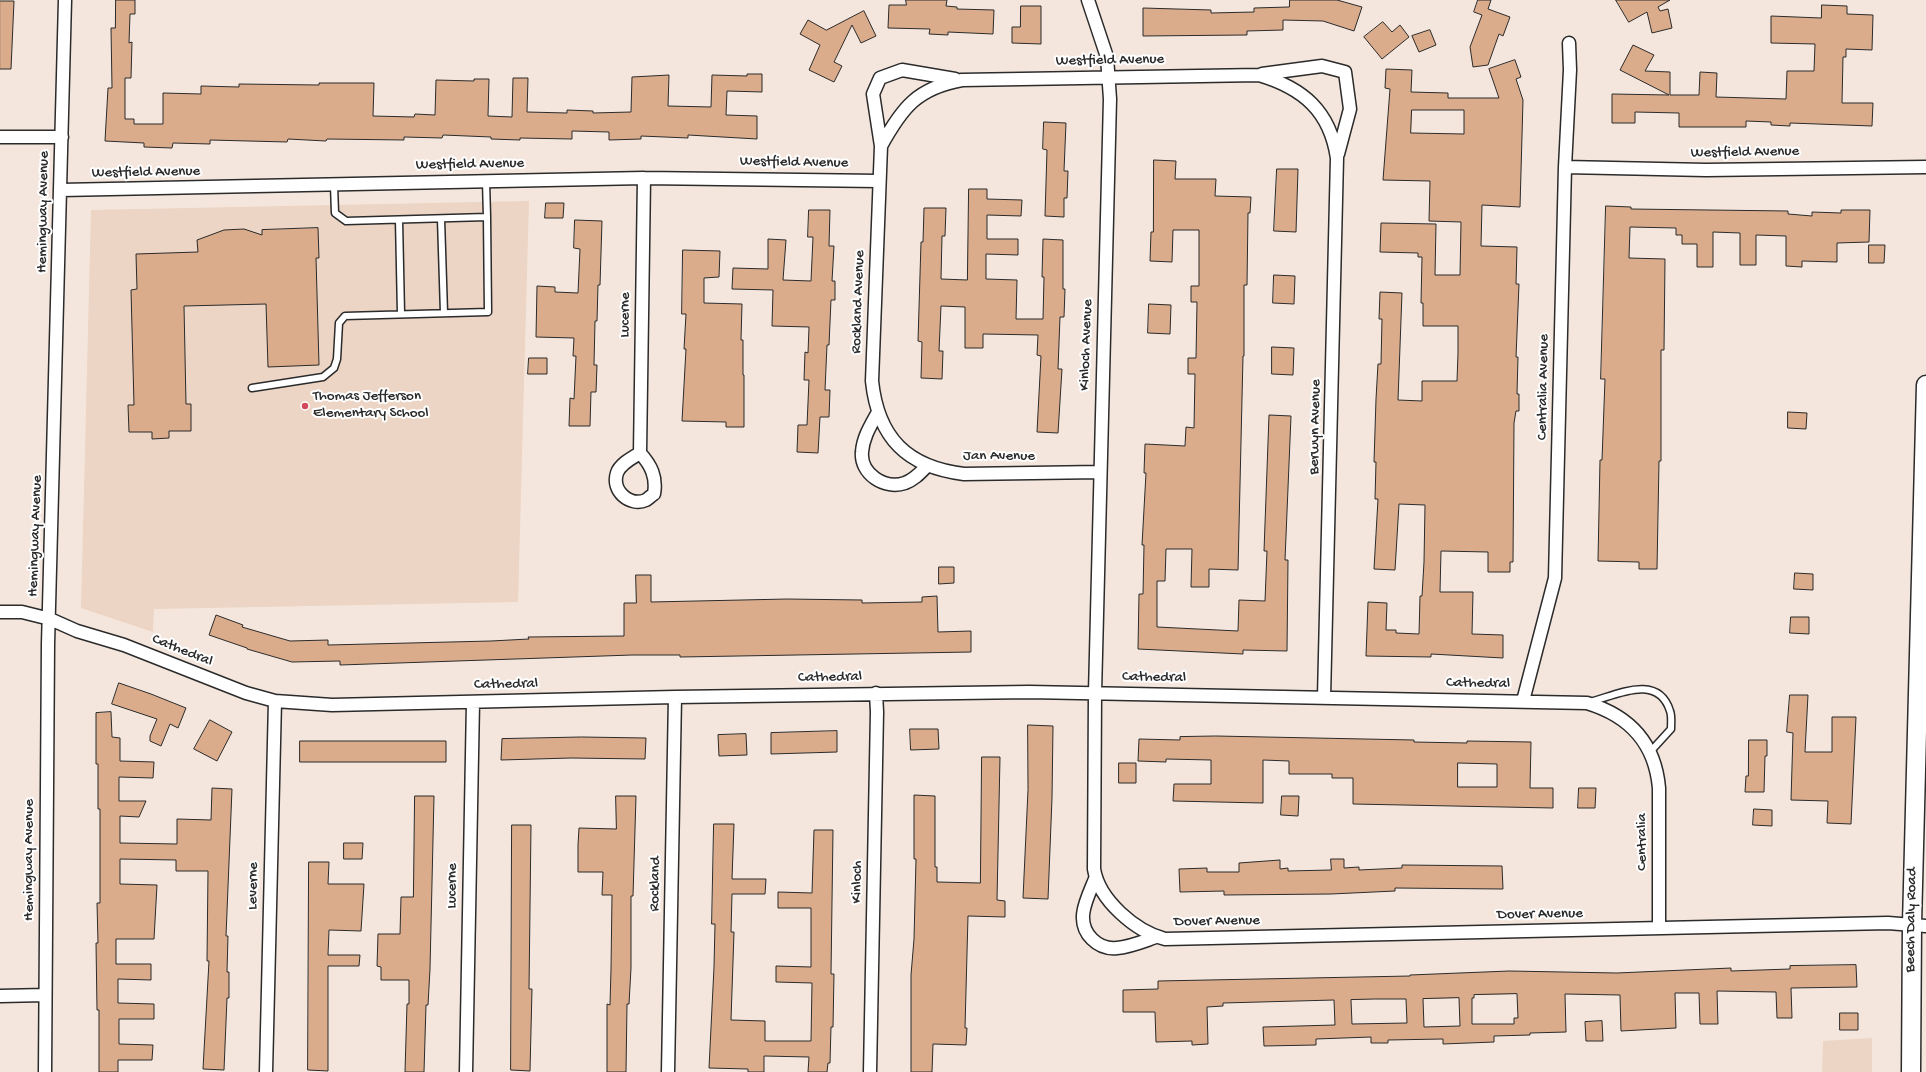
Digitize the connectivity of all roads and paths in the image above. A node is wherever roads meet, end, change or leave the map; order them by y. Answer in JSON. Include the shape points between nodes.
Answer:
{"nodes":[{"id":1,"x":65,"y":0,"type":"edge"},
{"id":2,"x":1088,"y":0,"type":"edge"},
{"id":3,"x":1569,"y":42,"type":"dead end"},
{"id":4,"x":1345,"y":72,"type":"joint"},
{"id":5,"x":1259,"y":75,"type":"junction"},
{"id":6,"x":1108,"y":77,"type":"junction"},
{"id":7,"x":880,"y":78,"type":"joint"},
{"id":8,"x":962,"y":80,"type":"junction"},
{"id":9,"x":1310,"y":101,"type":"joint"},
{"id":10,"x":907,"y":106,"type":"joint"},
{"id":11,"x":0,"y":137,"type":"edge"},
{"id":12,"x":62,"y":137,"type":"junction"},
{"id":13,"x":881,"y":146,"type":"junction"},
{"id":14,"x":1337,"y":158,"type":"junction"},
{"id":15,"x":1565,"y":167,"type":"junction"},
{"id":16,"x":1926,"y":167,"type":"edge"},
{"id":17,"x":644,"y":178,"type":"junction"},
{"id":18,"x":486,"y":181,"type":"junction"},
{"id":19,"x":879,"y":181,"type":"junction"},
{"id":20,"x":334,"y":185,"type":"junction"},
{"id":21,"x":61,"y":190,"type":"junction"},
{"id":22,"x":487,"y":217,"type":"junction"},
{"id":23,"x":441,"y":218,"type":"junction"},
{"id":24,"x":399,"y":220,"type":"junction"},
{"id":25,"x":444,"y":313,"type":"junction"},
{"id":26,"x":401,"y":314,"type":"junction"},
{"id":27,"x":1926,"y":385,"type":"edge"},
{"id":28,"x":252,"y":388,"type":"dead end"},
{"id":29,"x":878,"y":412,"type":"junction"},
{"id":30,"x":903,"y":450,"type":"joint"},
{"id":31,"x":640,"y":453,"type":"dead end"},
{"id":32,"x":927,"y":466,"type":"junction"},
{"id":33,"x":1100,"y":472,"type":"junction"},
{"id":34,"x":0,"y":612,"type":"edge"},
{"id":35,"x":50,"y":619,"type":"junction"},
{"id":36,"x":876,"y":693,"type":"junction"},
{"id":37,"x":1095,"y":693,"type":"junction"},
{"id":38,"x":675,"y":697,"type":"junction"},
{"id":39,"x":1324,"y":697,"type":"junction"},
{"id":40,"x":275,"y":701,"type":"junction"},
{"id":41,"x":1523,"y":701,"type":"junction"},
{"id":42,"x":473,"y":702,"type":"junction"},
{"id":43,"x":1587,"y":703,"type":"junction"},
{"id":44,"x":1922,"y":723,"type":"edge"},
{"id":45,"x":1652,"y":755,"type":"junction"},
{"id":46,"x":1095,"y":879,"type":"junction"},
{"id":47,"x":1919,"y":925,"type":"edge"},
{"id":48,"x":1659,"y":928,"type":"junction"},
{"id":49,"x":1156,"y":937,"type":"junction"},
{"id":50,"x":45,"y":995,"type":"junction"},
{"id":51,"x":0,"y":996,"type":"edge"},
{"id":52,"x":45,"y":1072,"type":"edge"},
{"id":53,"x":266,"y":1072,"type":"edge"},
{"id":54,"x":466,"y":1072,"type":"edge"},
{"id":55,"x":668,"y":1072,"type":"edge"},
{"id":56,"x":870,"y":1072,"type":"edge"},
{"id":57,"x":1910,"y":1072,"type":"edge"}],
"edges":[{"from":1,"to":12,"type":"street","name":"Hemingway Avenue"},
{"from":2,"to":6,"type":"street","name":"Kinloch Avenue","via":[[1107,57]]},
{"from":3,"to":15,"type":"street","name":"Centralia Avenue"},
{"from":4,"to":5,"type":"street","name":"Westfield Avenue","via":[[1322,66]]},
{"from":4,"to":14,"type":"street","name":"Berwyn Avenue","via":[[1350,109]]},
{"from":5,"to":6,"type":"street","name":"Westfield Avenue"},
{"from":5,"to":9,"type":"street","name":"Westfield Avenue","via":[[1275,79]]},
{"from":6,"to":8,"type":"street","name":"Westfield Avenue"},
{"from":6,"to":33,"type":"street","name":"Kinloch Avenue","via":[[1110,99]]},
{"from":7,"to":8,"type":"street","name":"Westfield Avenue","via":[[902,70]]},
{"from":7,"to":13,"type":"street","name":"Rockland Avenue","via":[[874,94]]},
{"from":8,"to":10,"type":"street","name":"Westfield Avenue","via":[[937,86]]},
{"from":9,"to":14,"type":"street","name":"Berwyn Avenue","via":[[1331,130]]},
{"from":10,"to":13,"type":"street","name":"Rockland Avenue","via":[[896,119]]},
{"from":11,"to":12,"type":"street"},
{"from":12,"to":21,"type":"street","name":"Hemingway Avenue"},
{"from":13,"to":19,"type":"street","name":"Rockland Avenue"},
{"from":14,"to":39,"type":"street","name":"Berwyn Avenue"},
{"from":15,"to":16,"type":"street","name":"Westfield Avenue","via":[[1706,170]]},
{"from":15,"to":41,"type":"street","name":"Centralia Avenue","via":[[1555,578]]},
{"from":17,"to":18,"type":"street","name":"Westfield Avenue"},
{"from":17,"to":19,"type":"street","name":"Westfield Avenue"},
{"from":17,"to":31,"type":"street","name":"Lucerne"},
{"from":18,"to":20,"type":"street","name":"Westfield Avenue"},
{"from":18,"to":22,"type":"lane"},
{"from":19,"to":29,"type":"street","name":"Rockland Avenue","via":[[872,381],[874,402]]},
{"from":20,"to":21,"type":"street","name":"Westfield Avenue"},
{"from":20,"to":24,"type":"lane","via":[[335,213],[346,221]]},
{"from":21,"to":35,"type":"street","name":"Hemingway Avenue"},
{"from":22,"to":23,"type":"lane"},
{"from":22,"to":25,"type":"lane","via":[[488,312]]},
{"from":23,"to":24,"type":"lane"},
{"from":23,"to":25,"type":"lane"},
{"from":24,"to":26,"type":"lane"},
{"from":25,"to":26,"type":"lane"},
{"from":26,"to":28,"type":"lane","via":[[346,316],[339,323],[334,368],[323,377]]},
{"from":27,"to":44,"type":"main road","name":"Beech Daly Road"},
{"from":29,"to":30,"type":"street","name":"Rockland Avenue","via":[[887,432]]},
{"from":29,"to":32,"type":"street","via":[[866,434],[862,453],[867,472],[876,479],[888,483],[903,483],[915,478]]},
{"from":30,"to":32,"type":"street","name":"Jan Avenue"},
{"from":32,"to":33,"type":"street","name":"Jan Avenue","via":[[944,472],[964,474]]},
{"from":33,"to":37,"type":"street","name":"Kinloch Avenue"},
{"from":34,"to":35,"type":"street","name":"Cathedral","via":[[22,612]]},
{"from":35,"to":40,"type":"street","name":"Cathedral","via":[[246,693]]},
{"from":35,"to":50,"type":"street","name":"Hemingway Avenue"},
{"from":36,"to":37,"type":"street","name":"Cathedral"},
{"from":36,"to":38,"type":"street","name":"Cathedral"},
{"from":36,"to":56,"type":"street","name":"Kinloch"},
{"from":37,"to":39,"type":"street","name":"Cathedral"},
{"from":37,"to":46,"type":"street","name":"Dover Avenue"},
{"from":38,"to":42,"type":"street","name":"Cathedral"},
{"from":38,"to":55,"type":"street","name":"Rockland"},
{"from":39,"to":41,"type":"street","name":"Cathedral"},
{"from":40,"to":42,"type":"street","name":"Cathedral","via":[[332,705]]},
{"from":40,"to":53,"type":"street","name":"Leverne"},
{"from":41,"to":43,"type":"street","name":"Cathedral"},
{"from":42,"to":54,"type":"street","name":"Lucerne"},
{"from":43,"to":45,"type":"street","name":"Cathedral","via":[[1619,716],[1632,727]]},
{"from":43,"to":45,"type":"lane","via":[[1643,688],[1659,693],[1671,711],[1671,729]]},
{"from":44,"to":47,"type":"main road","name":"Beech Daly Road"},
{"from":45,"to":48,"type":"street","name":"Centralia","via":[[1660,788]]},
{"from":46,"to":49,"type":"street","name":"Dover Avenue","via":[[1125,917]]},
{"from":46,"to":49,"type":"street","name":"Dover Avenue","via":[[1082,914],[1083,926],[1096,944],[1106,948],[1118,948]]},
{"from":47,"to":48,"type":"street","name":"Dover Avenue","via":[[1888,922]]},
{"from":47,"to":57,"type":"main road","name":"Beech Daly Road"},
{"from":48,"to":49,"type":"street","name":"Dover Avenue","via":[[1165,939]]},
{"from":50,"to":51,"type":"street"},
{"from":50,"to":52,"type":"street","name":"Hemingway Avenue"}]}
